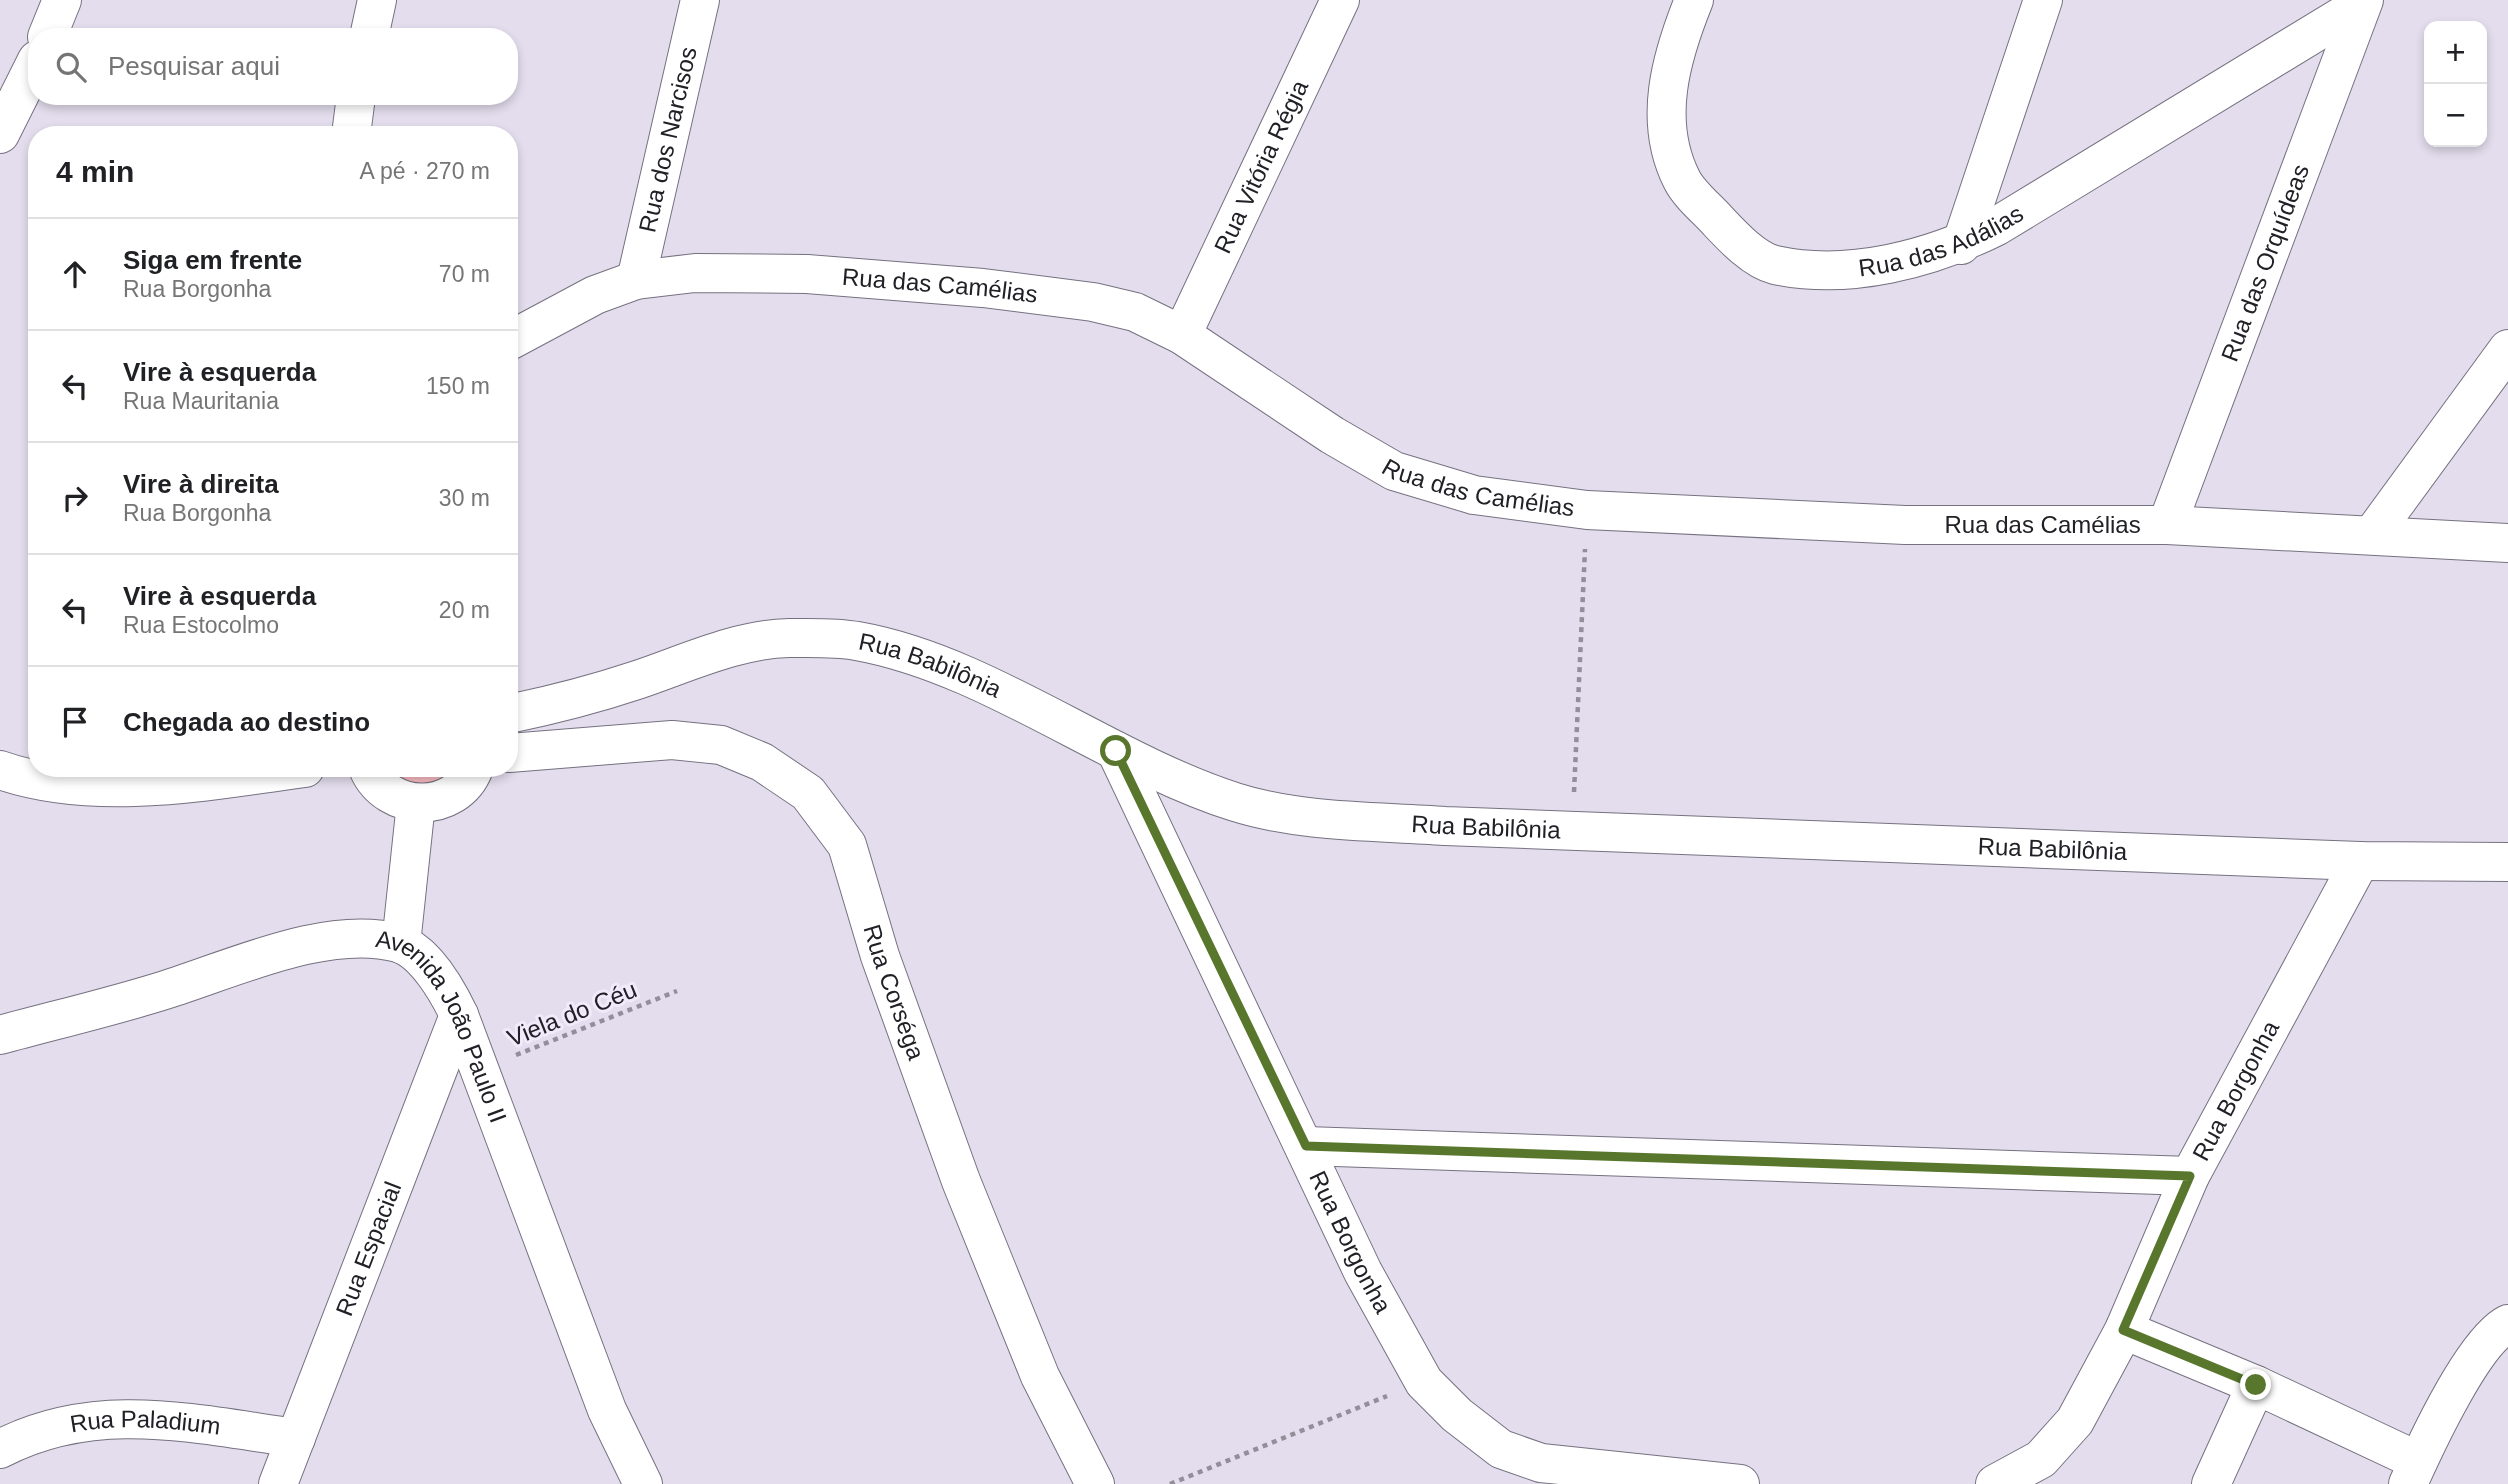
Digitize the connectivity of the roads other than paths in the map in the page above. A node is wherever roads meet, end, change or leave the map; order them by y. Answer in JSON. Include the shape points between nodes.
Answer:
{"nodes":[{"id":1,"x":62,"y":0,"type":"edge"},
{"id":2,"x":377,"y":0,"type":"edge"},
{"id":3,"x":700,"y":0,"type":"edge"},
{"id":4,"x":1340,"y":0,"type":"edge"},
{"id":5,"x":1694,"y":0,"type":"edge"},
{"id":6,"x":2043,"y":0,"type":"edge"},
{"id":7,"x":2363,"y":2,"type":"edge"},
{"id":8,"x":51,"y":28,"type":"edge"},
{"id":9,"x":371,"y":28,"type":"edge"},
{"id":10,"x":28,"y":78,"type":"edge"},
{"id":11,"x":355,"y":105,"type":"edge"},
{"id":12,"x":352,"y":126,"type":"edge"},
{"id":13,"x":0,"y":134,"type":"edge"},
{"id":14,"x":1961,"y":245,"type":"junction"},
{"id":15,"x":636,"y":280,"type":"junction"},
{"id":16,"x":1182,"y":335,"type":"junction"},
{"id":17,"x":518,"y":336,"type":"edge"},
{"id":18,"x":2508,"y":349,"type":"edge"},
{"id":19,"x":2167,"y":525,"type":"junction"},
{"id":20,"x":2372,"y":535,"type":"junction"},
{"id":21,"x":2508,"y":542,"type":"edge"},
{"id":22,"x":518,"y":712,"type":"edge"},
{"id":23,"x":1116,"y":751,"type":"junction"},
{"id":24,"x":518,"y":752,"type":"edge"},
{"id":25,"x":0,"y":770,"type":"edge"},
{"id":26,"x":28,"y":776,"type":"edge"},
{"id":27,"x":32,"y":777,"type":"edge"},
{"id":28,"x":233,"y":777,"type":"edge"},
{"id":29,"x":374,"y":777,"type":"edge"},
{"id":30,"x":468,"y":777,"type":"edge"},
{"id":31,"x":416,"y":803,"type":"junction"},
{"id":32,"x":2360,"y":861,"type":"junction"},
{"id":33,"x":2508,"y":862,"type":"edge"},
{"id":34,"x":401,"y":944,"type":"junction"},
{"id":35,"x":460,"y":1015,"type":"junction"},
{"id":36,"x":0,"y":1035,"type":"edge"},
{"id":37,"x":1306,"y":1146,"type":"junction"},
{"id":38,"x":2190,"y":1176,"type":"junction"},
{"id":39,"x":2508,"y":1324,"type":"edge"},
{"id":40,"x":2123,"y":1330,"type":"junction"},
{"id":41,"x":2256,"y":1385,"type":"junction"},
{"id":42,"x":296,"y":1438,"type":"junction"},
{"id":43,"x":0,"y":1449,"type":"edge"},
{"id":44,"x":2413,"y":1472,"type":"edge"},
{"id":45,"x":278,"y":1484,"type":"edge"},
{"id":46,"x":643,"y":1484,"type":"edge"},
{"id":47,"x":1095,"y":1484,"type":"edge"},
{"id":48,"x":1740,"y":1484,"type":"edge"},
{"id":49,"x":1995,"y":1484,"type":"edge"},
{"id":50,"x":2211,"y":1484,"type":"edge"}],
"edges":[{"from":1,"to":8,"type":"street"},
{"from":2,"to":9,"type":"street"},
{"from":3,"to":15,"type":"street","name":"Rua dos Narcisos"},
{"from":4,"to":16,"type":"street","name":"Rua Vitória Régia"},
{"from":5,"to":14,"type":"street","name":"Rua das Adálias","via":[[1668,72],[1666,132],[1682,181],[1735,240],[1772,265],[1822,271],[1875,267]]},
{"from":6,"to":14,"type":"street"},
{"from":7,"to":14,"type":"street","name":"Rua das Adálias"},
{"from":7,"to":19,"type":"street","name":"Rua das Orquídeas"},
{"from":10,"to":13,"type":"street"},
{"from":11,"to":12,"type":"street"},
{"from":15,"to":16,"type":"street","name":"Rua das Camélias","via":[[695,274],[807,274],[983,288],[1093,302],[1135,312]]},
{"from":15,"to":17,"type":"street","name":"Rua das Camélias","via":[[595,295]]},
{"from":16,"to":19,"type":"street","name":"Rua das Camélias","via":[[1394,471],[1474,495],[1587,510],[1905,525]]},
{"from":18,"to":20,"type":"street"},
{"from":19,"to":20,"type":"street","name":"Rua das Camélias"},
{"from":20,"to":21,"type":"street","name":"Rua das Camélias"},
{"from":22,"to":23,"type":"street","name":"Rua Babilônia","via":[[634,681],[733,647],[786,638],[856,640],[915,656]]},
{"from":23,"to":32,"type":"street","name":"Rua Babilônia","via":[[1236,802],[1303,815],[1445,826]]},
{"from":23,"to":37,"type":"street","name":"Rua Borgonha"},
{"from":24,"to":47,"type":"street","name":"Rua Corséga","via":[[672,740],[721,745],[762,761],[808,793],[847,845],[880,956],[961,1181],[1040,1376]]},
{"from":25,"to":26,"type":"street"},
{"from":27,"to":28,"type":"street","via":[[145,788]]},
{"from":29,"to":31,"type":"street","via":[[398,799]]},
{"from":30,"to":31,"type":"street","via":[[449,796]]},
{"from":31,"to":34,"type":"street"},
{"from":32,"to":33,"type":"street","name":"Rua Babilônia"},
{"from":32,"to":38,"type":"street","name":"Rua Borgonha"},
{"from":34,"to":35,"type":"street","name":"Avenida João Paulo II","via":[[432,969]]},
{"from":34,"to":36,"type":"street","name":"Avenida João Paulo II","via":[[352,938],[306,946]]},
{"from":35,"to":42,"type":"street","name":"Rua Espacial"},
{"from":35,"to":46,"type":"street","name":"Avenida João Paulo II","via":[[607,1410]]},
{"from":37,"to":38,"type":"street"},
{"from":37,"to":48,"type":"street","name":"Rua Borgonha","via":[[1363,1272],[1423,1382],[1457,1415],[1501,1449],[1541,1463]]},
{"from":38,"to":40,"type":"street","name":"Rua Borgonha"},
{"from":39,"to":44,"type":"street","via":[[2498,1328],[2478,1351]]},
{"from":40,"to":41,"type":"street"},
{"from":40,"to":49,"type":"street","name":"Rua Borgonha","via":[[2075,1421],[2040,1459]]},
{"from":41,"to":44,"type":"street"},
{"from":41,"to":50,"type":"street"},
{"from":42,"to":43,"type":"street","name":"Rua Paladium","via":[[136,1417],[73,1422],[29,1434]]},
{"from":42,"to":45,"type":"street","name":"Rua Espacial"}]}
